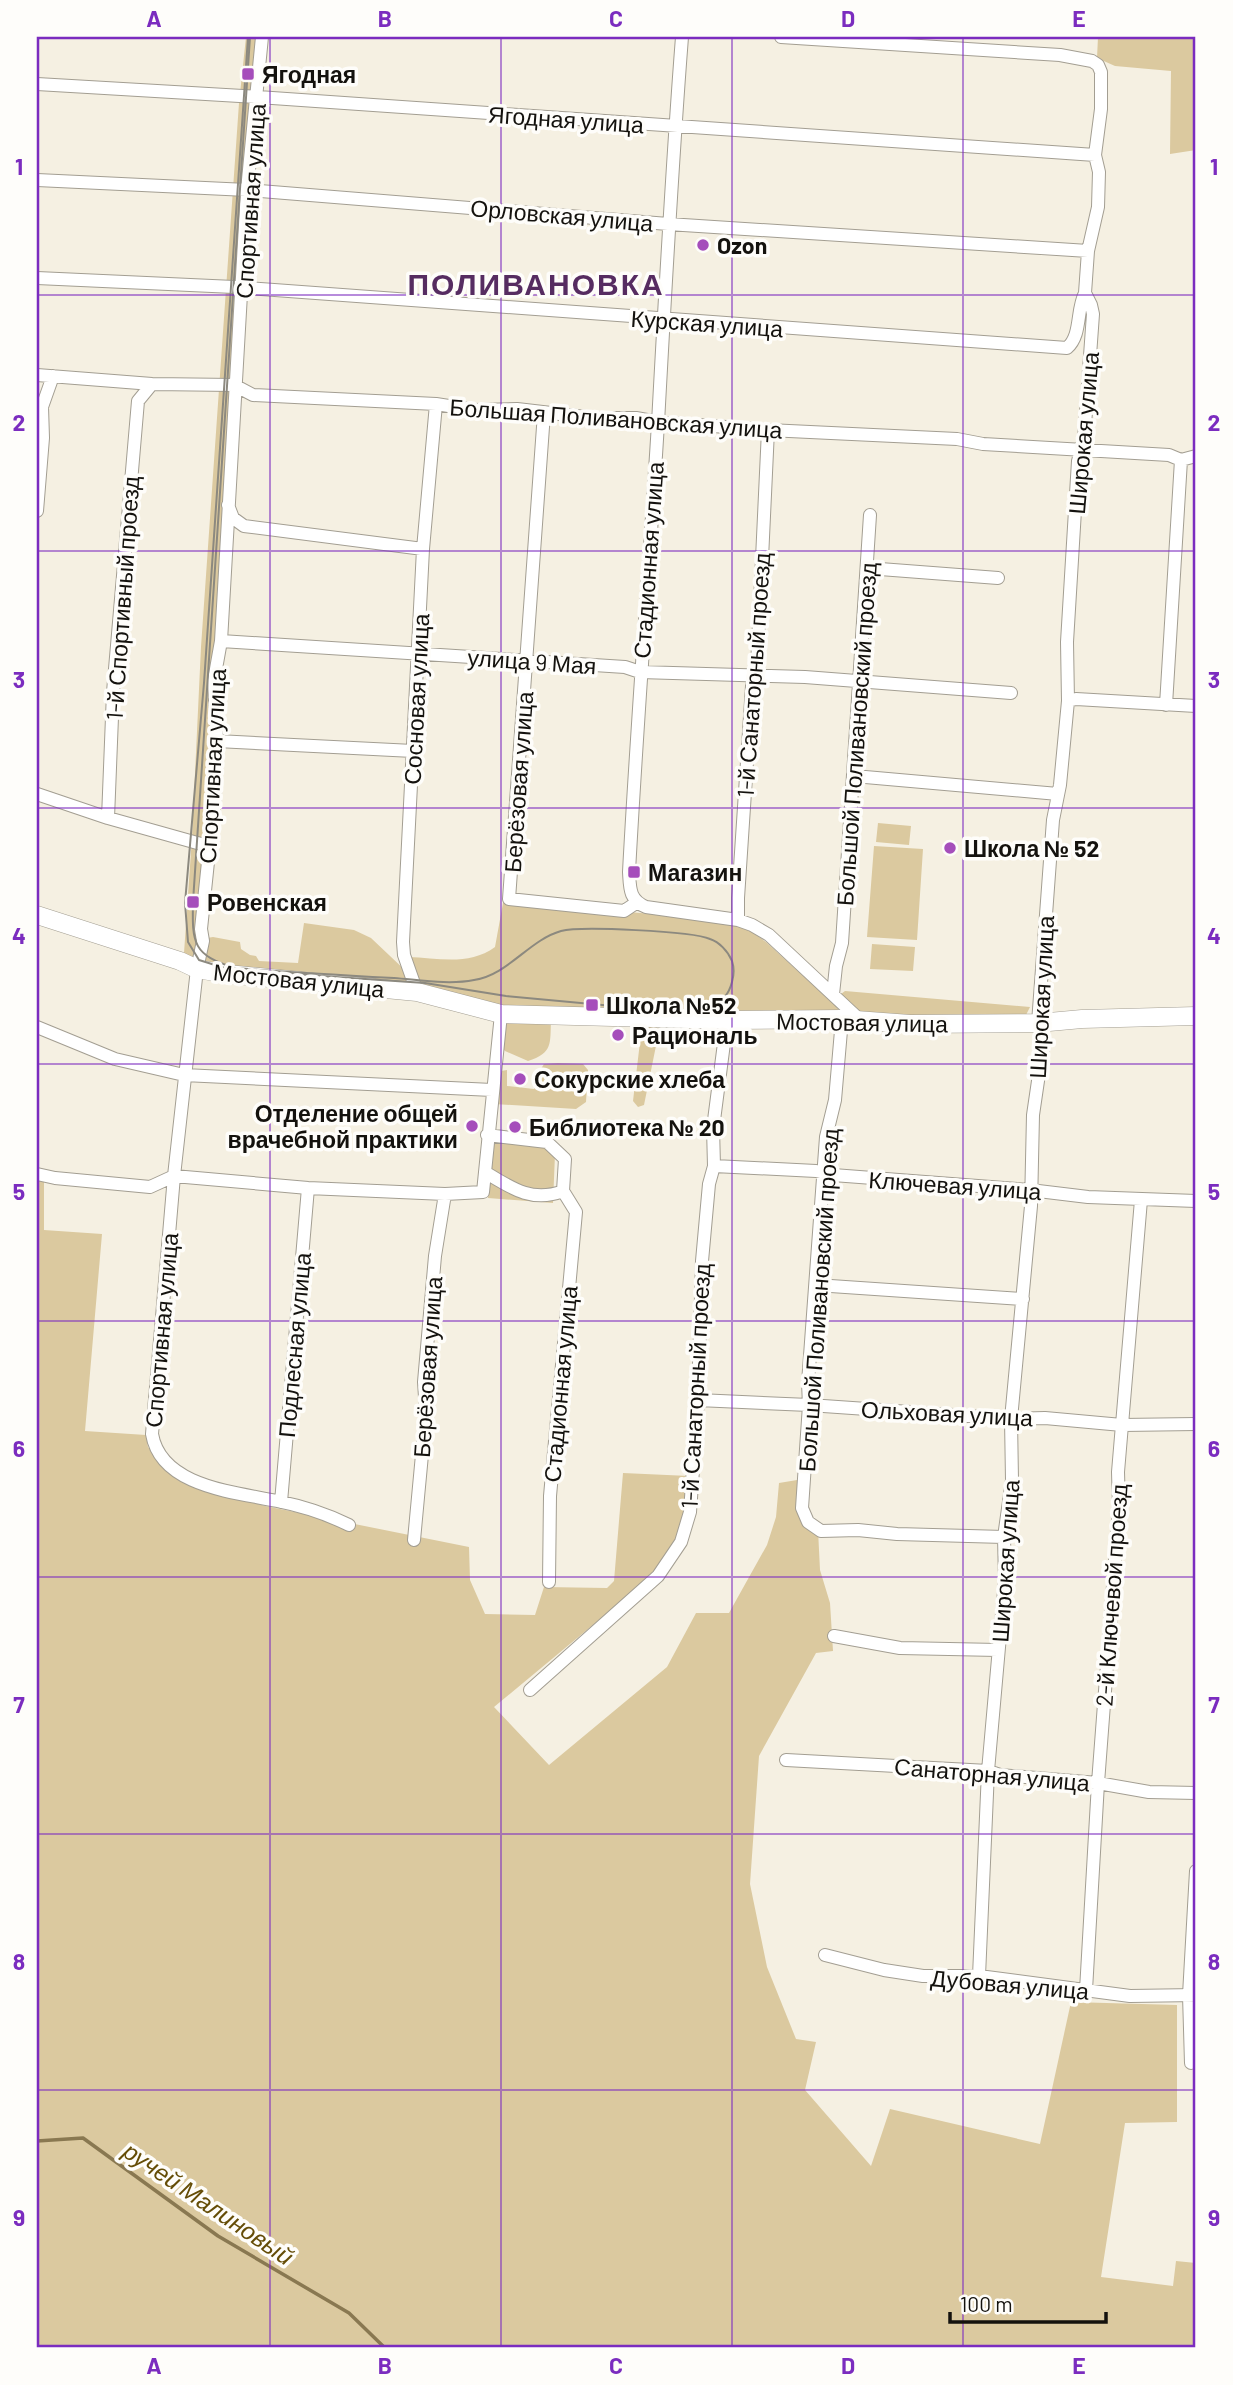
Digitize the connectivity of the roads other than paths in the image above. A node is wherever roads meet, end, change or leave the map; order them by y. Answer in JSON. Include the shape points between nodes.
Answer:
{"nodes":[{"id":1,"x":262,"y":37,"type":"edge"},
{"id":2,"x":682,"y":37,"type":"edge"},
{"id":3,"x":780,"y":37,"type":"edge"},
{"id":4,"x":37,"y":84,"type":"edge"},
{"id":5,"x":258,"y":97,"type":"junction"},
{"id":6,"x":675,"y":127,"type":"junction"},
{"id":7,"x":1095,"y":155,"type":"junction"},
{"id":8,"x":37,"y":180,"type":"edge"},
{"id":9,"x":247,"y":190,"type":"junction"},
{"id":10,"x":668,"y":224,"type":"junction"},
{"id":11,"x":1088,"y":251,"type":"junction"},
{"id":12,"x":37,"y":278,"type":"edge"},
{"id":13,"x":243,"y":288,"type":"junction"},
{"id":14,"x":1085,"y":293,"type":"junction"},
{"id":15,"x":662,"y":320,"type":"junction"},
{"id":16,"x":37,"y":375,"type":"edge"},
{"id":17,"x":53,"y":376,"type":"junction"},
{"id":18,"x":152,"y":384,"type":"junction"},
{"id":19,"x":234,"y":385,"type":"junction"},
{"id":20,"x":436,"y":404,"type":"junction"},
{"id":21,"x":544,"y":414,"type":"junction"},
{"id":22,"x":658,"y":422,"type":"junction"},
{"id":23,"x":768,"y":430,"type":"junction"},
{"id":24,"x":1082,"y":449,"type":"junction"},
{"id":25,"x":1196,"y":456,"type":"edge"},
{"id":26,"x":1181,"y":460,"type":"junction"},
{"id":27,"x":228,"y":505,"type":"junction"},
{"id":28,"x":37,"y":511,"type":"edge"},
{"id":29,"x":870,"y":515,"type":"dead end"},
{"id":30,"x":423,"y":549,"type":"junction"},
{"id":31,"x":867,"y":568,"type":"junction"},
{"id":32,"x":998,"y":578,"type":"dead end"},
{"id":33,"x":220,"y":641,"type":"junction"},
{"id":34,"x":419,"y":654,"type":"junction"},
{"id":35,"x":527,"y":661,"type":"junction"},
{"id":36,"x":640,"y":672,"type":"junction"},
{"id":37,"x":755,"y":676,"type":"junction"},
{"id":38,"x":860,"y":682,"type":"junction"},
{"id":39,"x":1012,"y":693,"type":"dead end"},
{"id":40,"x":1068,"y":701,"type":"junction"},
{"id":41,"x":1166,"y":705,"type":"junction"},
{"id":42,"x":1196,"y":706,"type":"edge"},
{"id":43,"x":217,"y":741,"type":"junction"},
{"id":44,"x":414,"y":751,"type":"junction"},
{"id":45,"x":854,"y":776,"type":"junction"},
{"id":46,"x":37,"y":794,"type":"edge"},
{"id":47,"x":1058,"y":794,"type":"junction"},
{"id":48,"x":108,"y":818,"type":"junction"},
{"id":49,"x":208,"y":846,"type":"junction"},
{"id":50,"x":641,"y":905,"type":"junction"},
{"id":51,"x":37,"y":915,"type":"edge"},
{"id":52,"x":738,"y":920,"type":"junction"},
{"id":53,"x":197,"y":969,"type":"junction"},
{"id":54,"x":417,"y":992,"type":"junction"},
{"id":55,"x":833,"y":994,"type":"junction"},
{"id":56,"x":501,"y":1014,"type":"junction"},
{"id":57,"x":1196,"y":1016,"type":"edge"},
{"id":58,"x":842,"y":1019,"type":"junction"},
{"id":59,"x":727,"y":1020,"type":"junction"},
{"id":60,"x":861,"y":1021,"type":"junction"},
{"id":61,"x":1038,"y":1023,"type":"junction"},
{"id":62,"x":37,"y":1027,"type":"edge"},
{"id":63,"x":184,"y":1075,"type":"junction"},
{"id":64,"x":492,"y":1090,"type":"junction"},
{"id":65,"x":488,"y":1135,"type":"junction"},
{"id":66,"x":714,"y":1166,"type":"junction"},
{"id":67,"x":485,"y":1172,"type":"junction"},
{"id":68,"x":824,"y":1173,"type":"junction"},
{"id":69,"x":38,"y":1176,"type":"edge"},
{"id":70,"x":174,"y":1176,"type":"junction"},
{"id":71,"x":308,"y":1188,"type":"junction"},
{"id":72,"x":1030,"y":1190,"type":"junction"},
{"id":73,"x":563,"y":1191,"type":"junction"},
{"id":74,"x":445,"y":1194,"type":"junction"},
{"id":75,"x":1141,"y":1200,"type":"junction"},
{"id":76,"x":1196,"y":1201,"type":"edge"},
{"id":77,"x":816,"y":1284,"type":"junction"},
{"id":78,"x":1023,"y":1299,"type":"junction"},
{"id":79,"x":698,"y":1400,"type":"junction"},
{"id":80,"x":809,"y":1405,"type":"junction"},
{"id":81,"x":1011,"y":1419,"type":"junction"},
{"id":82,"x":1196,"y":1424,"type":"edge"},
{"id":83,"x":1122,"y":1425,"type":"junction"},
{"id":84,"x":281,"y":1502,"type":"junction"},
{"id":85,"x":349,"y":1525,"type":"dead end"},
{"id":86,"x":1004,"y":1537,"type":"junction"},
{"id":87,"x":414,"y":1540,"type":"dead end"},
{"id":88,"x":549,"y":1582,"type":"dead end"},
{"id":89,"x":834,"y":1636,"type":"dead end"},
{"id":90,"x":998,"y":1650,"type":"junction"},
{"id":91,"x":530,"y":1690,"type":"dead end"},
{"id":92,"x":786,"y":1760,"type":"dead end"},
{"id":93,"x":988,"y":1771,"type":"junction"},
{"id":94,"x":1098,"y":1783,"type":"junction"},
{"id":95,"x":1196,"y":1793,"type":"edge"},
{"id":96,"x":1196,"y":1871,"type":"edge"},
{"id":97,"x":825,"y":1955,"type":"dead end"},
{"id":98,"x":979,"y":1976,"type":"junction"},
{"id":99,"x":1086,"y":1990,"type":"junction"},
{"id":100,"x":1193,"y":1995,"type":"edge"},
{"id":101,"x":1191,"y":2063,"type":"dead end"}],
"edges":[{"from":1,"to":5,"type":"street","name":"Спортивная улица"},
{"from":2,"to":6,"type":"street","name":"Стадионная улица"},
{"from":3,"to":7,"type":"street","name":"Широкая улица","via":[[1085,58],[1101,72]]},
{"from":4,"to":5,"type":"street","name":"Ягодная улица"},
{"from":5,"to":6,"type":"street","name":"Ягодная улица"},
{"from":5,"to":9,"type":"street","name":"Спортивная улица"},
{"from":6,"to":7,"type":"street","name":"Ягодная улица"},
{"from":6,"to":10,"type":"street","name":"Стадионная улица"},
{"from":7,"to":11,"type":"street","name":"Широкая улица","via":[[1098,207]]},
{"from":8,"to":9,"type":"street","name":"Орловская улица"},
{"from":9,"to":10,"type":"street","name":"Орловская улица"},
{"from":9,"to":13,"type":"street","name":"Спортивная улица"},
{"from":10,"to":11,"type":"street","name":"Орловская улица"},
{"from":10,"to":15,"type":"street","name":"Стадионная улица"},
{"from":11,"to":14,"type":"street","name":"Широкая улица"},
{"from":12,"to":13,"type":"street","name":"Курская улица"},
{"from":13,"to":15,"type":"street","name":"Курская улица"},
{"from":13,"to":19,"type":"street","name":"Спортивная улица"},
{"from":14,"to":15,"type":"street","name":"Курская улица","via":[[1076,334],[1067,348]]},
{"from":14,"to":24,"type":"street","name":"Широкая улица","via":[[1093,314]]},
{"from":15,"to":22,"type":"street","name":"Стадионная улица"},
{"from":16,"to":17,"type":"street","name":"Большая Поливановская улица"},
{"from":17,"to":18,"type":"street","name":"Большая Поливановская улица"},
{"from":17,"to":28,"type":"street","via":[[42,407]]},
{"from":18,"to":19,"type":"street","name":"Большая Поливановская улица"},
{"from":18,"to":48,"type":"street","name":"1-й Спортивный проезд","via":[[138,401],[113,692]]},
{"from":19,"to":20,"type":"street","name":"Большая Поливановская улица","via":[[253,395]]},
{"from":19,"to":27,"type":"street","name":"Спортивная улица"},
{"from":20,"to":21,"type":"street","name":"Большая Поливановская улица"},
{"from":20,"to":30,"type":"street","name":"Сосновая улица"},
{"from":21,"to":22,"type":"street","name":"Большая Поливановская улица"},
{"from":21,"to":35,"type":"street","name":"Берёзовая улица"},
{"from":22,"to":23,"type":"street","name":"Большая Поливановская улица"},
{"from":22,"to":36,"type":"street","name":"Стадионная улица"},
{"from":23,"to":24,"type":"street","name":"Большая Поливановская улица","via":[[878,433]]},
{"from":23,"to":37,"type":"street","name":"1-й Санаторный проезд"},
{"from":24,"to":26,"type":"street","name":"Большая Поливановская улица","via":[[1169,455]]},
{"from":24,"to":40,"type":"street","name":"Широкая улица","via":[[1067,642]]},
{"from":25,"to":26,"type":"street","name":"Большая Поливановская улица"},
{"from":26,"to":41,"type":"street"},
{"from":27,"to":30,"type":"street","via":[[233,518],[244,526]]},
{"from":27,"to":33,"type":"street","name":"Спортивная улица"},
{"from":29,"to":31,"type":"street","name":"Большой Поливановский проезд"},
{"from":30,"to":34,"type":"street","name":"Сосновая улица"},
{"from":31,"to":32,"type":"street"},
{"from":31,"to":38,"type":"street","name":"Большой Поливановский проезд"},
{"from":33,"to":34,"type":"street","name":"улица 9 Мая"},
{"from":33,"to":43,"type":"street","name":"Спортивная улица","via":[[215,680]]},
{"from":34,"to":35,"type":"street","name":"улица 9 Мая"},
{"from":34,"to":44,"type":"street","name":"Сосновая улица"},
{"from":35,"to":36,"type":"street","name":"улица 9 Мая","via":[[625,667]]},
{"from":35,"to":50,"type":"street","name":"Берёзовая улица","via":[[509,899],[624,911]]},
{"from":36,"to":37,"type":"street","name":"улица 9 Мая"},
{"from":36,"to":50,"type":"street","name":"Стадионная улица","via":[[629,872],[631,895]]},
{"from":37,"to":38,"type":"street","name":"улица 9 Мая"},
{"from":37,"to":52,"type":"street","name":"1-й Санаторный проезд"},
{"from":38,"to":39,"type":"street","name":"улица 9 Мая"},
{"from":38,"to":45,"type":"street","name":"Большой Поливановский проезд"},
{"from":40,"to":41,"type":"street"},
{"from":40,"to":47,"type":"street","name":"Широкая улица"},
{"from":41,"to":42,"type":"street"},
{"from":43,"to":44,"type":"street"},
{"from":43,"to":49,"type":"street","name":"Спортивная улица"},
{"from":44,"to":54,"type":"street","name":"Сосновая улица","via":[[403,942]]},
{"from":45,"to":47,"type":"street"},
{"from":45,"to":55,"type":"street","name":"Большой Поливановский проезд","via":[[842,943]]},
{"from":46,"to":48,"type":"street"},
{"from":47,"to":61,"type":"street","name":"Широкая улица"},
{"from":48,"to":49,"type":"street"},
{"from":49,"to":53,"type":"street","name":"Спортивная улица"},
{"from":50,"to":52,"type":"street"},
{"from":51,"to":53,"type":"street","name":"Мостовая улица"},
{"from":52,"to":55,"type":"street","via":[[769,935]]},
{"from":53,"to":54,"type":"street","name":"Мостовая улица"},
{"from":53,"to":63,"type":"street","name":"Спортивная улица"},
{"from":54,"to":56,"type":"street","name":"Мостовая улица"},
{"from":55,"to":60,"type":"street"},
{"from":56,"to":59,"type":"street","name":"Мостовая улица"},
{"from":56,"to":64,"type":"street"},
{"from":57,"to":61,"type":"street","name":"Мостовая улица"},
{"from":58,"to":59,"type":"street","name":"Мостовая улица"},
{"from":58,"to":60,"type":"street","name":"Мостовая улица"},
{"from":58,"to":68,"type":"street","name":"Большой Поливановский проезд"},
{"from":59,"to":66,"type":"street","name":"1-й Санаторный проезд","via":[[713,1128]]},
{"from":60,"to":61,"type":"street","name":"Мостовая улица"},
{"from":61,"to":72,"type":"street","name":"Широкая улица","via":[[1044,1040],[1033,1115]]},
{"from":62,"to":63,"type":"street","via":[[115,1059]]},
{"from":63,"to":64,"type":"street"},
{"from":63,"to":70,"type":"street","name":"Спортивная улица"},
{"from":64,"to":65,"type":"street"},
{"from":65,"to":67,"type":"street"},
{"from":65,"to":73,"type":"street","via":[[547,1142],[565,1159]]},
{"from":66,"to":68,"type":"street","name":"Ключевая улица"},
{"from":66,"to":79,"type":"street","name":"1-й Санаторный проезд","via":[[702,1261]]},
{"from":67,"to":73,"type":"street","via":[[526,1194],[549,1196]]},
{"from":67,"to":74,"type":"street","via":[[484,1192]]},
{"from":68,"to":72,"type":"street","name":"Ключевая улица"},
{"from":68,"to":77,"type":"street","name":"Большой Поливановский проезд"},
{"from":69,"to":70,"type":"street","via":[[150,1186]]},
{"from":70,"to":71,"type":"street"},
{"from":70,"to":84,"type":"street","name":"Спортивная улица","via":[[154,1445],[179,1473],[207,1486]]},
{"from":71,"to":74,"type":"street"},
{"from":71,"to":84,"type":"street","name":"Подлесная улица"},
{"from":72,"to":75,"type":"street","name":"Ключевая улица"},
{"from":72,"to":78,"type":"street","name":"Широкая улица"},
{"from":73,"to":88,"type":"street","name":"Стадионная улица","via":[[576,1212],[550,1496]]},
{"from":74,"to":87,"type":"street","name":"Берёзовая улица","via":[[435,1256]]},
{"from":75,"to":76,"type":"street","name":"Ключевая улица"},
{"from":75,"to":83,"type":"street","name":"2-й Ключевой проезд"},
{"from":77,"to":78,"type":"street"},
{"from":77,"to":80,"type":"street","name":"Большой Поливановский проезд"},
{"from":78,"to":81,"type":"street","name":"Широкая улица"},
{"from":79,"to":80,"type":"street","name":"Ольховая улица"},
{"from":79,"to":91,"type":"street","name":"1-й Санаторный проезд","via":[[690,1512],[681,1542],[658,1576]]},
{"from":80,"to":81,"type":"street","name":"Ольховая улица"},
{"from":80,"to":86,"type":"street","name":"Большой Поливановский проезд","via":[[802,1508],[808,1522],[821,1531]]},
{"from":81,"to":83,"type":"street","name":"Ольховая улица"},
{"from":81,"to":86,"type":"street","name":"Широкая улица","via":[[1012,1480]]},
{"from":82,"to":83,"type":"street","name":"Ольховая улица"},
{"from":83,"to":94,"type":"street","name":"2-й Ключевой проезд"},
{"from":84,"to":85,"type":"street","name":"Спортивная улица"},
{"from":86,"to":90,"type":"street","name":"Широкая улица"},
{"from":89,"to":90,"type":"street","via":[[900,1648]]},
{"from":90,"to":93,"type":"street","name":"Широкая улица"},
{"from":92,"to":93,"type":"street","name":"Санаторная улица"},
{"from":93,"to":94,"type":"street","name":"Санаторная улица"},
{"from":93,"to":98,"type":"street","name":"Широкая улица"},
{"from":94,"to":95,"type":"street","name":"Санаторная улица","via":[[1149,1792]]},
{"from":94,"to":99,"type":"street","name":"2-й Ключевой проезд"},
{"from":96,"to":100,"type":"street"},
{"from":97,"to":98,"type":"street","name":"Дубовая улица","via":[[923,1976]]},
{"from":98,"to":99,"type":"street","name":"Дубовая улица"},
{"from":99,"to":100,"type":"street","name":"Дубовая улица","via":[[1130,1996]]},
{"from":100,"to":101,"type":"street"}]}
